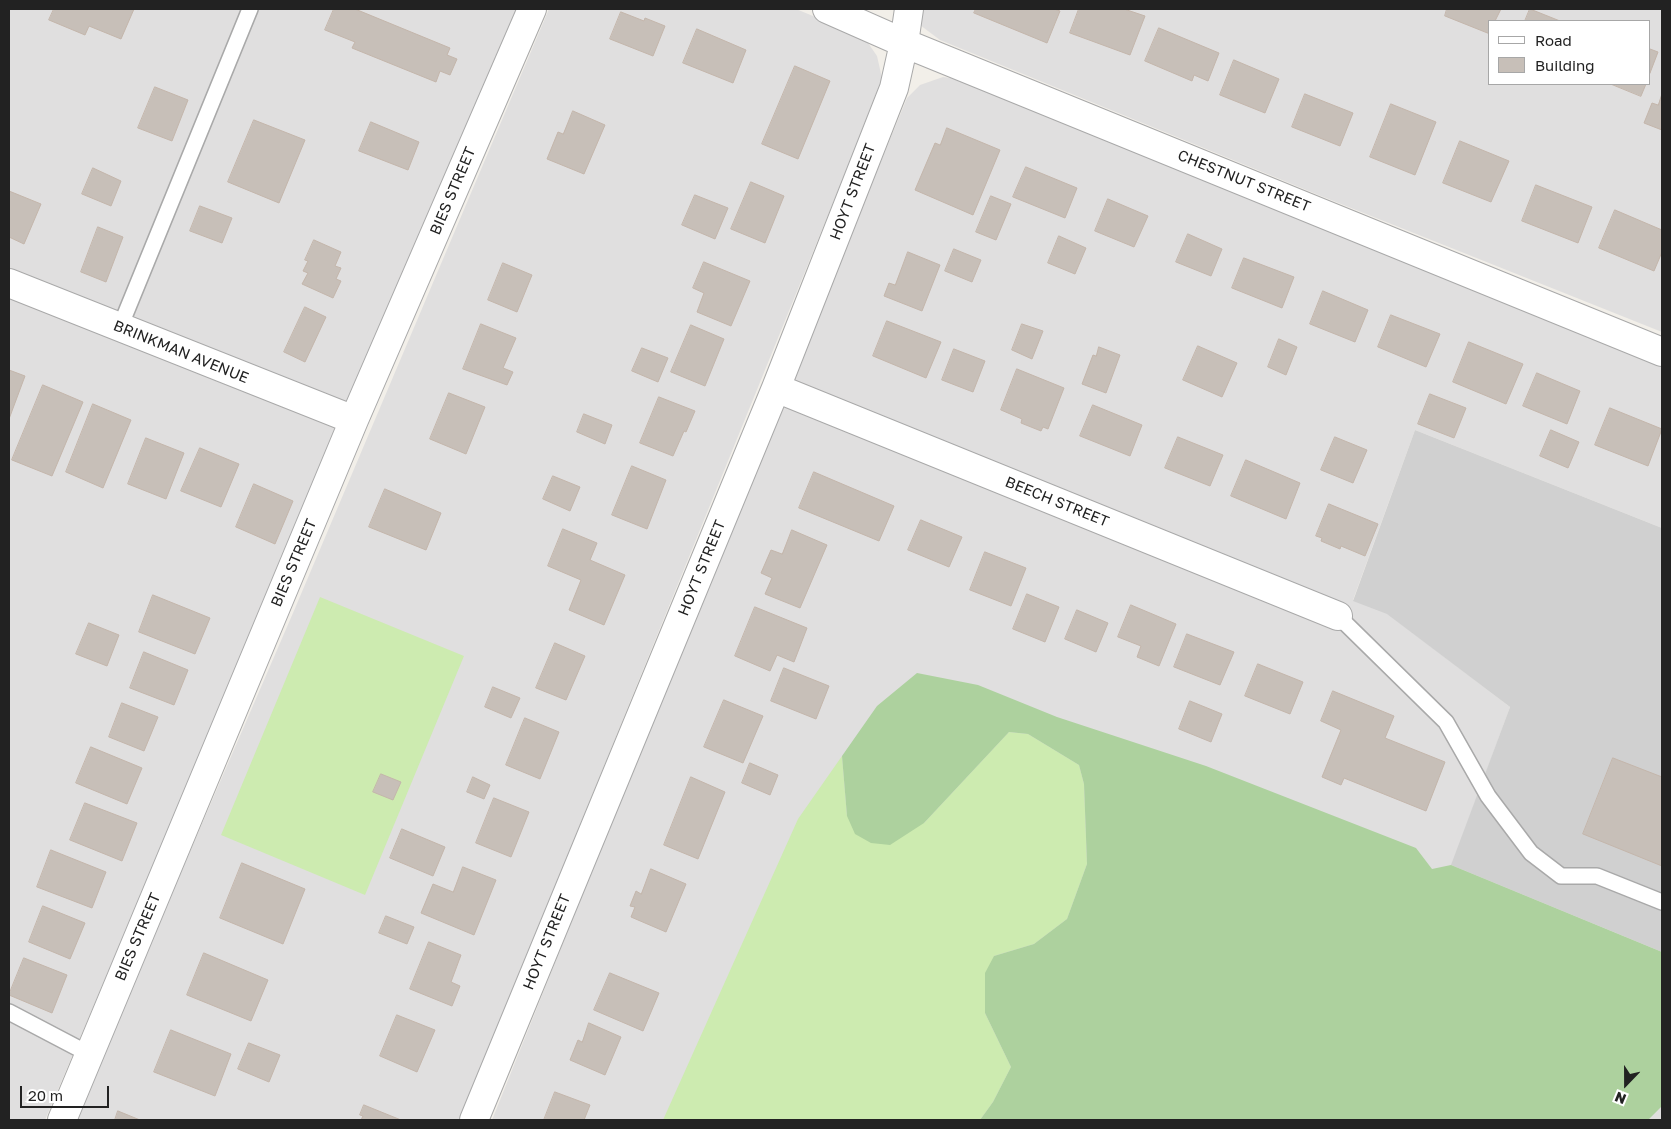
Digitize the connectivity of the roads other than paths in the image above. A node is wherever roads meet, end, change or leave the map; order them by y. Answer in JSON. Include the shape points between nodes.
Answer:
{"nodes":[{"id":1,"x":250,"y":9,"type":"edge"},
{"id":2,"x":532,"y":9,"type":"edge"},
{"id":3,"x":827,"y":9,"type":"edge"},
{"id":4,"x":909,"y":9,"type":"edge"},
{"id":5,"x":904,"y":43,"type":"junction"},
{"id":6,"x":9,"y":283,"type":"edge"},
{"id":7,"x":120,"y":327,"type":"junction"},
{"id":8,"x":1662,"y":352,"type":"edge"},
{"id":9,"x":776,"y":388,"type":"junction"},
{"id":10,"x":354,"y":420,"type":"junction"},
{"id":11,"x":1338,"y":616,"type":"joint"},
{"id":12,"x":1662,"y":902,"type":"edge"},
{"id":13,"x":9,"y":1012,"type":"edge"},
{"id":14,"x":89,"y":1054,"type":"junction"},
{"id":15,"x":62,"y":1120,"type":"edge"},
{"id":16,"x":474,"y":1120,"type":"edge"}],
"edges":[{"from":1,"to":7,"type":"lane"},
{"from":2,"to":10,"type":"street","name":"BIES STREET"},
{"from":3,"to":5,"type":"street","name":"CHESTNUT STREET"},
{"from":4,"to":5,"type":"street","name":"HOYT STREET"},
{"from":5,"to":8,"type":"street","name":"CHESTNUT STREET"},
{"from":5,"to":9,"type":"street","name":"HOYT STREET","via":[[894,88]]},
{"from":6,"to":7,"type":"street","name":"BRINKMAN AVENUE"},
{"from":7,"to":10,"type":"street","name":"BRINKMAN AVENUE"},
{"from":9,"to":11,"type":"street","name":"BEECH STREET"},
{"from":9,"to":16,"type":"street","name":"HOYT STREET"},
{"from":10,"to":14,"type":"street","name":"BIES STREET"},
{"from":11,"to":12,"type":"lane","via":[[1446,722],[1488,796],[1531,853],[1562,876],[1597,876]]},
{"from":13,"to":14,"type":"lane"},
{"from":14,"to":15,"type":"street","name":"BIES STREET"}]}
